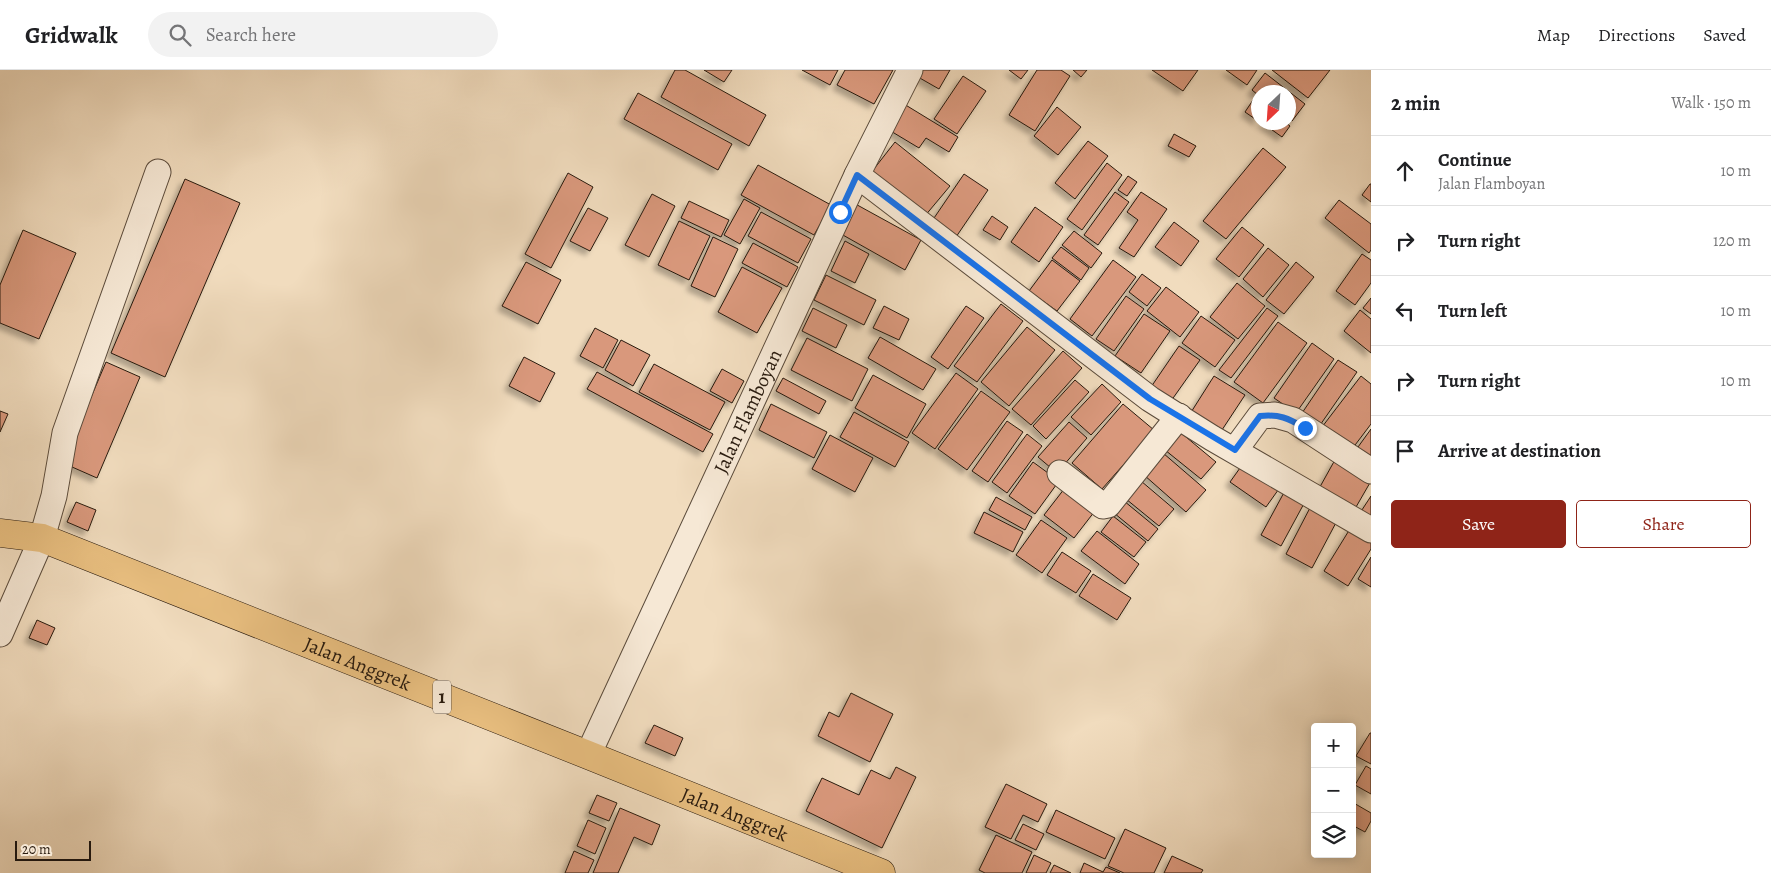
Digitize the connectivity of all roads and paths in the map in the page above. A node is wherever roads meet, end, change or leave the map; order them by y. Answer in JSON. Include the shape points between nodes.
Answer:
{"nodes":[{"id":1,"x":910,"y":70,"type":"edge"},
{"id":2,"x":158,"y":172,"type":"dead end"},
{"id":3,"x":857,"y":175,"type":"junction"},
{"id":4,"x":1179,"y":416,"type":"junction"},
{"id":5,"x":1235,"y":450,"type":"junction"},
{"id":6,"x":1371,"y":471,"type":"edge"},
{"id":7,"x":1060,"y":473,"type":"dead end"},
{"id":8,"x":1371,"y":530,"type":"edge"},
{"id":9,"x":0,"y":533,"type":"edge"},
{"id":10,"x":42,"y":538,"type":"junction"},
{"id":11,"x":0,"y":634,"type":"edge"},
{"id":12,"x":588,"y":755,"type":"junction"},
{"id":13,"x":881,"y":873,"type":"edge"}],
"edges":[{"from":1,"to":3,"type":"street","name":"Jalan Flamboyan"},
{"from":2,"to":10,"type":"street","via":[[65,433],[54,496]]},
{"from":3,"to":4,"type":"street","via":[[1150,399]]},
{"from":3,"to":12,"type":"street","name":"Jalan Flamboyan"},
{"from":4,"to":5,"type":"street"},
{"from":4,"to":7,"type":"street","via":[[1108,505],[1103,506]]},
{"from":5,"to":6,"type":"street","via":[[1260,416],[1275,415],[1293,420]]},
{"from":5,"to":8,"type":"street"},
{"from":9,"to":10,"type":"highway","name":"Jalan Anggrek","number":"1"},
{"from":10,"to":11,"type":"street"},
{"from":10,"to":12,"type":"highway","name":"Jalan Anggrek","number":"1"},
{"from":12,"to":13,"type":"highway","name":"Jalan Anggrek","number":"1"}]}
